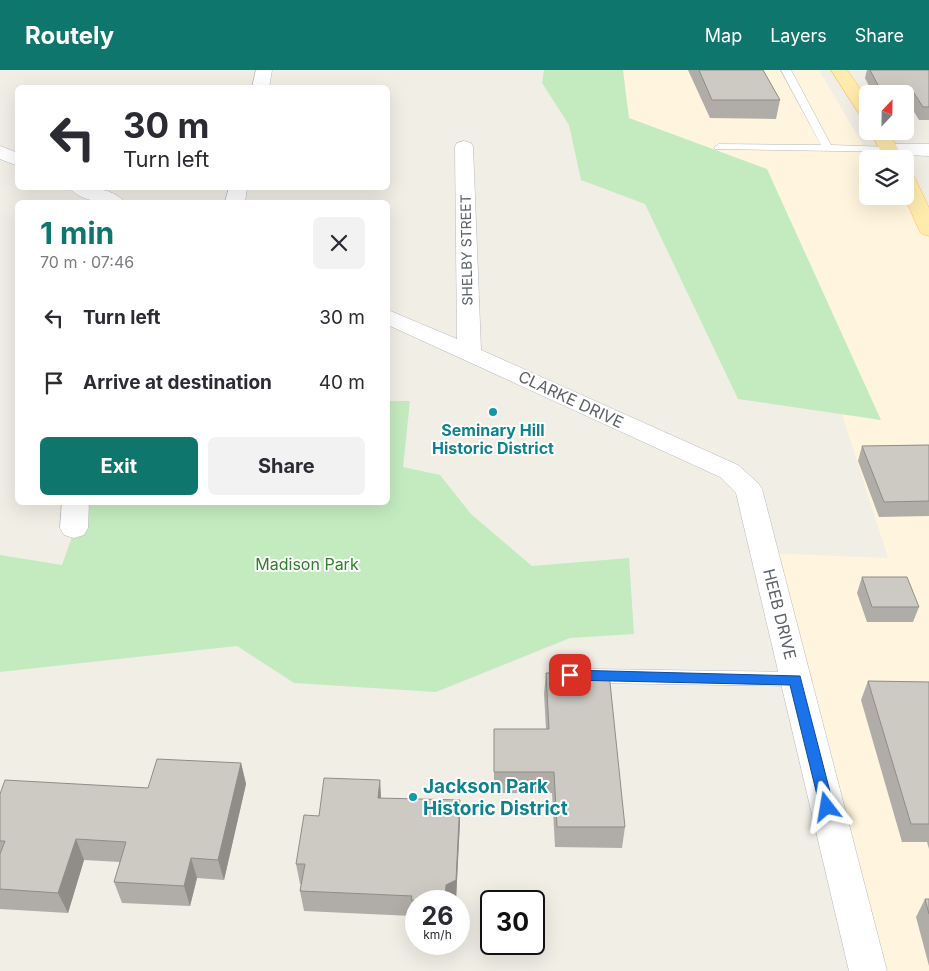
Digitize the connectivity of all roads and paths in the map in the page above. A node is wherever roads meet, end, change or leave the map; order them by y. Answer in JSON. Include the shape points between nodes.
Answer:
{"nodes":[{"id":1,"x":264,"y":70,"type":"edge"},
{"id":2,"x":786,"y":70,"type":"edge"},
{"id":3,"x":839,"y":70,"type":"edge"},
{"id":4,"x":261,"y":85,"type":"edge"},
{"id":5,"x":859,"y":100,"type":"edge"},
{"id":6,"x":464,"y":147,"type":"dead end"},
{"id":7,"x":719,"y":147,"type":"dead end"},
{"id":8,"x":828,"y":148,"type":"junction"},
{"id":9,"x":929,"y":150,"type":"edge"},
{"id":10,"x":859,"y":151,"type":"edge"},
{"id":11,"x":0,"y":152,"type":"edge"},
{"id":12,"x":914,"y":152,"type":"edge"},
{"id":13,"x":15,"y":159,"type":"edge"},
{"id":14,"x":85,"y":190,"type":"edge"},
{"id":15,"x":914,"y":198,"type":"edge"},
{"id":16,"x":109,"y":200,"type":"edge"},
{"id":17,"x":929,"y":230,"type":"edge"},
{"id":18,"x":390,"y":318,"type":"edge"},
{"id":19,"x":468,"y":352,"type":"junction"},
{"id":20,"x":749,"y":489,"type":"joint"},
{"id":21,"x":571,"y":675,"type":"edge"},
{"id":22,"x":796,"y":680,"type":"junction"},
{"id":23,"x":868,"y":971,"type":"edge"}],
"edges":[{"from":1,"to":4,"type":"street"},
{"from":2,"to":8,"type":"lane"},
{"from":3,"to":5,"type":"main road"},
{"from":6,"to":19,"type":"street","name":"SHELBY STREET"},
{"from":7,"to":8,"type":"lane"},
{"from":8,"to":10,"type":"lane"},
{"from":9,"to":12,"type":"street"},
{"from":11,"to":13,"type":"street"},
{"from":14,"to":16,"type":"street"},
{"from":15,"to":17,"type":"main road"},
{"from":18,"to":19,"type":"street","name":"CLARKE DRIVE"},
{"from":19,"to":20,"type":"street","name":"CLARKE DRIVE","via":[[730,471]]},
{"from":20,"to":22,"type":"street","name":"HEEB DRIVE"},
{"from":21,"to":22,"type":"lane"},
{"from":22,"to":23,"type":"street","name":"HEEB DRIVE"}]}
